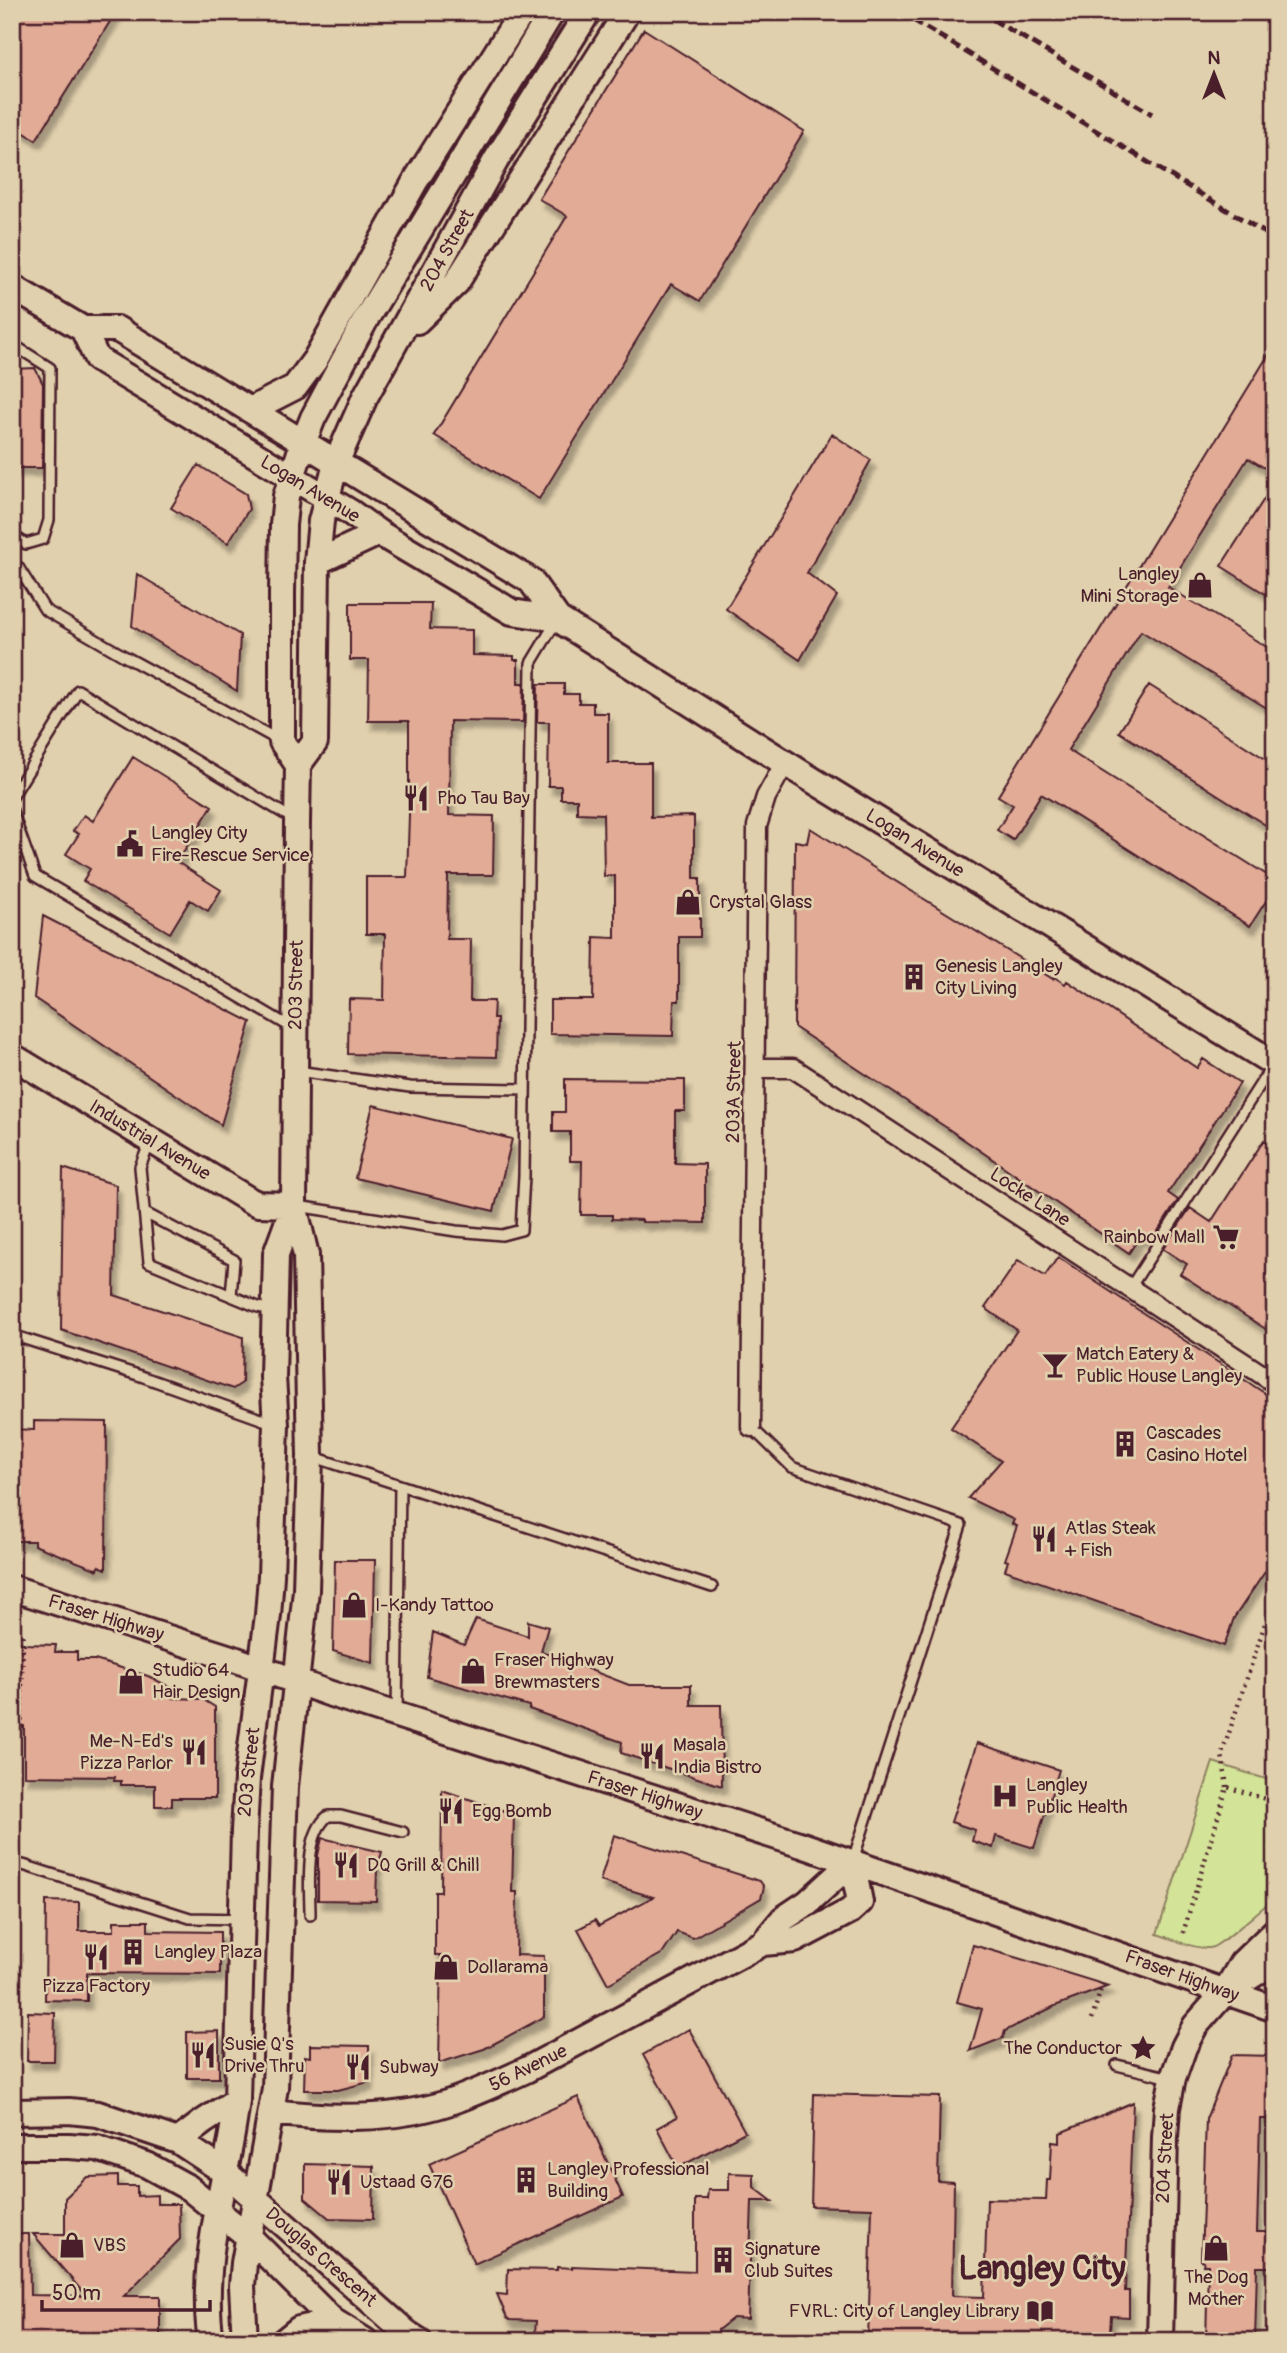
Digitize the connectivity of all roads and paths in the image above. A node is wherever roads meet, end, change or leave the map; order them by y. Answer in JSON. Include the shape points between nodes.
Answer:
{"nodes":[{"id":1,"x":522,"y":12,"type":"edge"},
{"id":2,"x":552,"y":12,"type":"edge"},
{"id":3,"x":588,"y":12,"type":"edge"},
{"id":4,"x":627,"y":12,"type":"edge"},
{"id":5,"x":14,"y":292,"type":"edge"},
{"id":6,"x":83,"y":329,"type":"junction"},
{"id":7,"x":397,"y":341,"type":"junction"},
{"id":8,"x":12,"y":344,"type":"edge"},
{"id":9,"x":250,"y":410,"type":"junction"},
{"id":10,"x":303,"y":443,"type":"junction"},
{"id":11,"x":337,"y":463,"type":"junction"},
{"id":12,"x":292,"y":478,"type":"junction"},
{"id":13,"x":326,"y":497,"type":"junction"},
{"id":14,"x":379,"y":533,"type":"junction"},
{"id":15,"x":12,"y":535,"type":"edge"},
{"id":16,"x":317,"y":562,"type":"junction"},
{"id":17,"x":12,"y":563,"type":"edge"},
{"id":18,"x":558,"y":619,"type":"junction"},
{"id":19,"x":282,"y":742,"type":"junction"},
{"id":20,"x":785,"y":763,"type":"junction"},
{"id":21,"x":299,"y":765,"type":"junction"},
{"id":22,"x":12,"y":797,"type":"edge"},
{"id":23,"x":12,"y":811,"type":"edge"},
{"id":24,"x":297,"y":822,"type":"junction"},
{"id":25,"x":295,"y":1030,"type":"junction"},
{"id":26,"x":12,"y":1056,"type":"edge"},
{"id":27,"x":1274,"y":1063,"type":"edge"},
{"id":28,"x":756,"y":1068,"type":"junction"},
{"id":29,"x":295,"y":1070,"type":"junction"},
{"id":30,"x":525,"y":1089,"type":"junction"},
{"id":31,"x":151,"y":1140,"type":"junction"},
{"id":32,"x":294,"y":1205,"type":"junction"},
{"id":33,"x":145,"y":1213,"type":"junction"},
{"id":34,"x":1130,"y":1288,"type":"junction"},
{"id":35,"x":231,"y":1296,"type":"junction"},
{"id":36,"x":275,"y":1310,"type":"junction"},
{"id":37,"x":12,"y":1335,"type":"edge"},
{"id":38,"x":1275,"y":1384,"type":"edge"},
{"id":39,"x":276,"y":1424,"type":"junction"},
{"id":40,"x":751,"y":1427,"type":"joint"},
{"id":41,"x":310,"y":1456,"type":"junction"},
{"id":42,"x":400,"y":1485,"type":"junction"},
{"id":43,"x":712,"y":1587,"type":"dead end"},
{"id":44,"x":12,"y":1588,"type":"edge"},
{"id":45,"x":1275,"y":1593,"type":"edge"},
{"id":46,"x":23,"y":1631,"type":"dead end"},
{"id":47,"x":261,"y":1669,"type":"junction"},
{"id":48,"x":296,"y":1681,"type":"junction"},
{"id":49,"x":397,"y":1715,"type":"junction"},
{"id":50,"x":12,"y":1734,"type":"edge"},
{"id":51,"x":1227,"y":1787,"type":"junction"},
{"id":52,"x":1275,"y":1802,"type":"edge"},
{"id":53,"x":403,"y":1832,"type":"dead end"},
{"id":54,"x":852,"y":1862,"type":"junction"},
{"id":55,"x":12,"y":1865,"type":"edge"},
{"id":56,"x":310,"y":1915,"type":"dead end"},
{"id":57,"x":242,"y":1919,"type":"junction"},
{"id":58,"x":1275,"y":1931,"type":"edge"},
{"id":59,"x":1182,"y":1933,"type":"dead end"},
{"id":60,"x":763,"y":1943,"type":"junction"},
{"id":61,"x":1275,"y":1958,"type":"edge"},
{"id":62,"x":1103,"y":1982,"type":"dead end"},
{"id":63,"x":1226,"y":1992,"type":"junction"},
{"id":64,"x":1275,"y":2008,"type":"edge"},
{"id":65,"x":1092,"y":2019,"type":"dead end"},
{"id":66,"x":1117,"y":2065,"type":"dead end"},
{"id":67,"x":1173,"y":2078,"type":"junction"},
{"id":68,"x":237,"y":2100,"type":"junction"},
{"id":69,"x":12,"y":2112,"type":"edge"},
{"id":70,"x":272,"y":2112,"type":"junction"},
{"id":71,"x":178,"y":2141,"type":"junction"},
{"id":72,"x":12,"y":2146,"type":"edge"},
{"id":73,"x":225,"y":2172,"type":"junction"},
{"id":74,"x":256,"y":2199,"type":"junction"},
{"id":75,"x":218,"y":2211,"type":"junction"},
{"id":76,"x":249,"y":2237,"type":"junction"},
{"id":77,"x":333,"y":2320,"type":"junction"},
{"id":78,"x":211,"y":2341,"type":"edge"},
{"id":79,"x":245,"y":2341,"type":"edge"},
{"id":80,"x":284,"y":2341,"type":"edge"},
{"id":81,"x":366,"y":2341,"type":"edge"},
{"id":82,"x":419,"y":2341,"type":"edge"},
{"id":83,"x":1160,"y":2341,"type":"edge"}],
"edges":[{"from":1,"to":9,"type":"main road","via":[[416,180],[315,360],[295,387]]},
{"from":2,"to":10,"type":"main road","name":"204 Street","via":[[367,317]]},
{"from":3,"to":7,"type":"main road","name":"204 Street","via":[[496,160]]},
{"from":4,"to":7,"type":"main road","via":[[456,283]]},
{"from":5,"to":6,"type":"main road"},
{"from":6,"to":9,"type":"main road","name":"Logan Avenue","via":[[117,329]]},
{"from":6,"to":12,"type":"main road","name":"Logan Avenue","via":[[97,359]]},
{"from":7,"to":11,"type":"main road","name":"204 Street","via":[[365,397]]},
{"from":8,"to":15,"type":"lane","via":[[50,368],[50,382],[49,520],[43,539],[26,544]]},
{"from":9,"to":10,"type":"main road","name":"Logan Avenue"},
{"from":10,"to":11,"type":"main road","name":"Logan Avenue"},
{"from":10,"to":12,"type":"main road","name":"204 Street"},
{"from":11,"to":13,"type":"main road","name":"204 Street"},
{"from":11,"to":18,"type":"main road","name":"Logan Avenue","via":[[531,581]]},
{"from":12,"to":13,"type":"main road","name":"Logan Avenue"},
{"from":12,"to":19,"type":"main road","via":[[283,525]]},
{"from":13,"to":14,"type":"main road","name":"Logan Avenue"},
{"from":13,"to":16,"type":"main road","name":"203 Street"},
{"from":14,"to":16,"type":"main road"},
{"from":14,"to":18,"type":"main road","name":"Logan Avenue","via":[[512,612]]},
{"from":16,"to":21,"type":"main road","name":"203 Street","via":[[315,742]]},
{"from":17,"to":19,"type":"lane","via":[[45,610]]},
{"from":18,"to":20,"type":"main road","name":"Logan Avenue"},
{"from":18,"to":30,"type":"lane","via":[[531,663]]},
{"from":19,"to":21,"type":"main road"},
{"from":20,"to":27,"type":"main road","name":"Logan Avenue"},
{"from":20,"to":28,"type":"street","name":"203A Street","via":[[766,797],[757,826]]},
{"from":21,"to":24,"type":"main road","name":"203 Street"},
{"from":22,"to":24,"type":"lane","via":[[78,690]]},
{"from":23,"to":25,"type":"lane","via":[[35,876]]},
{"from":24,"to":25,"type":"main road","name":"203 Street"},
{"from":25,"to":29,"type":"main road","name":"203 Street"},
{"from":26,"to":31,"type":"main road","name":"Industrial Avenue"},
{"from":27,"to":34,"type":"lane"},
{"from":28,"to":34,"type":"street","name":"Locke Lane","via":[[793,1068]]},
{"from":28,"to":40,"type":"street","name":"203A Street"},
{"from":29,"to":30,"type":"lane","via":[[410,1087]]},
{"from":29,"to":32,"type":"main road","name":"203 Street"},
{"from":30,"to":32,"type":"lane","via":[[521,1230],[502,1234],[456,1231]]},
{"from":31,"to":32,"type":"main road","name":"Industrial Avenue","via":[[258,1204]]},
{"from":31,"to":33,"type":"lane","via":[[140,1167]]},
{"from":32,"to":36,"type":"main road","name":"203 Street","via":[[276,1254]]},
{"from":32,"to":41,"type":"main road","name":"203 Street","via":[[306,1255]]},
{"from":33,"to":35,"type":"lane","via":[[233,1260]]},
{"from":33,"to":35,"type":"lane","via":[[149,1262]]},
{"from":34,"to":38,"type":"street","name":"Locke Lane"},
{"from":35,"to":36,"type":"lane"},
{"from":36,"to":39,"type":"main road","name":"203 Street"},
{"from":37,"to":39,"type":"lane"},
{"from":39,"to":47,"type":"main road","name":"203 Street","via":[[271,1577]]},
{"from":40,"to":54,"type":"lane","via":[[792,1467],[961,1525]]},
{"from":41,"to":42,"type":"lane"},
{"from":41,"to":48,"type":"main road","name":"203 Street","via":[[306,1590]]},
{"from":42,"to":43,"type":"lane"},
{"from":42,"to":49,"type":"lane"},
{"from":44,"to":47,"type":"main road","name":"Fraser Highway"},
{"from":45,"to":51,"type":"path","via":[[1222,1754]]},
{"from":46,"to":50,"type":"path","via":[[21,1733]]},
{"from":47,"to":48,"type":"main road","name":"Fraser Highway"},
{"from":47,"to":57,"type":"main road","name":"203 Street","via":[[247,1779]]},
{"from":48,"to":49,"type":"main road","name":"Fraser Highway"},
{"from":48,"to":70,"type":"main road","name":"203 Street","via":[[285,1787]]},
{"from":49,"to":54,"type":"main road","name":"Fraser Highway"},
{"from":51,"to":52,"type":"path"},
{"from":51,"to":59,"type":"path"},
{"from":53,"to":56,"type":"lane","via":[[341,1816],[328,1816],[321,1822],[310,1858]]},
{"from":54,"to":60,"type":"main road","name":"56 Avenue","via":[[783,1919]]},
{"from":54,"to":60,"type":"main road","name":"56 Avenue","via":[[859,1902],[850,1911],[795,1940]]},
{"from":54,"to":63,"type":"main road","name":"Fraser Highway"},
{"from":55,"to":57,"type":"lane","via":[[190,1918]]},
{"from":57,"to":68,"type":"main road","name":"203 Street"},
{"from":58,"to":63,"type":"main road","via":[[1242,1963]]},
{"from":60,"to":70,"type":"main road","name":"56 Avenue","via":[[526,2070],[446,2104],[374,2116]]},
{"from":61,"to":63,"type":"main road"},
{"from":62,"to":65,"type":"path"},
{"from":63,"to":64,"type":"main road","name":"Fraser Highway"},
{"from":63,"to":67,"type":"main road","name":"204 Street","via":[[1195,2026]]},
{"from":66,"to":67,"type":"lane"},
{"from":67,"to":83,"type":"main road","name":"204 Street","via":[[1165,2137]]},
{"from":68,"to":71,"type":"main road"},
{"from":68,"to":73,"type":"main road","name":"203 Street"},
{"from":69,"to":71,"type":"main road","via":[[99,2114]]},
{"from":70,"to":74,"type":"main road","name":"203 Street"},
{"from":71,"to":73,"type":"main road"},
{"from":72,"to":75,"type":"main road","via":[[97,2148],[147,2165],[189,2188]]},
{"from":73,"to":74,"type":"main road"},
{"from":73,"to":75,"type":"main road","name":"203 Street"},
{"from":74,"to":76,"type":"main road","name":"203 Street"},
{"from":74,"to":82,"type":"main road","name":"Douglas Crescent"},
{"from":75,"to":76,"type":"main road"},
{"from":75,"to":78,"type":"main road","name":"203 Street","via":[[207,2272]]},
{"from":76,"to":77,"type":"main road","name":"Douglas Crescent"},
{"from":76,"to":79,"type":"main road","name":"203 Street","via":[[242,2286]]},
{"from":77,"to":80,"type":"main road","via":[[299,2329]]},
{"from":77,"to":81,"type":"main road","name":"Douglas Crescent"}]}
